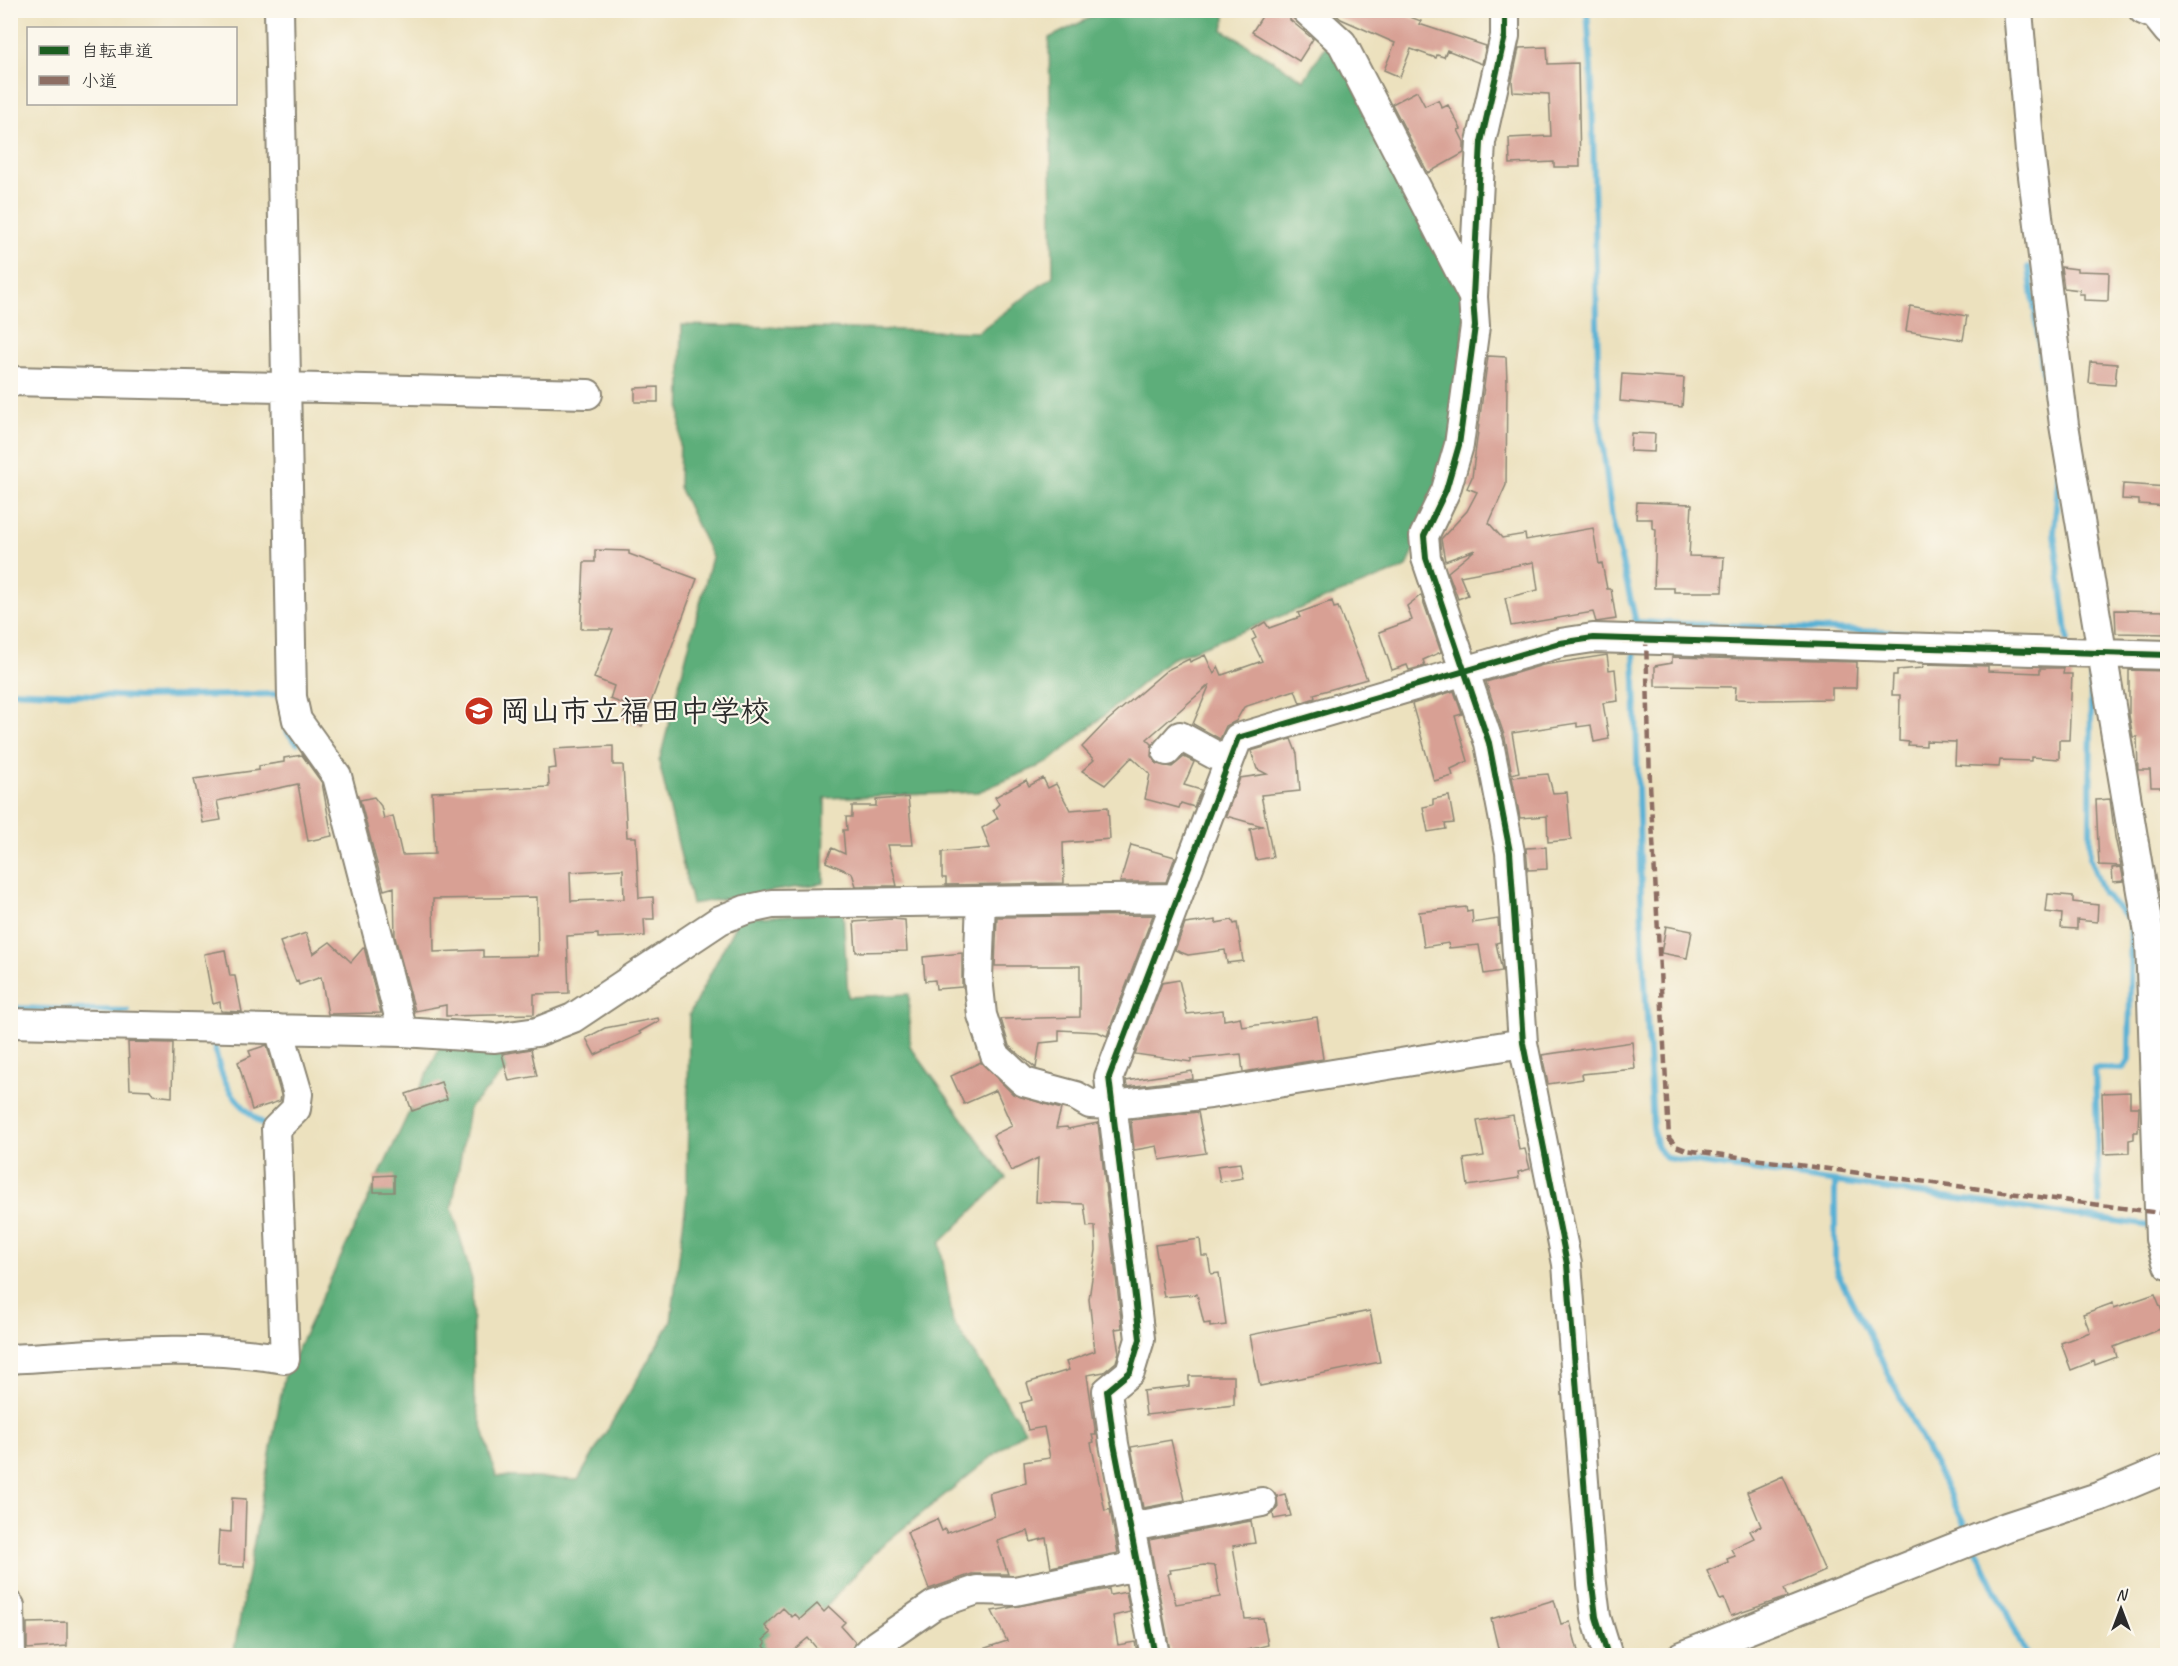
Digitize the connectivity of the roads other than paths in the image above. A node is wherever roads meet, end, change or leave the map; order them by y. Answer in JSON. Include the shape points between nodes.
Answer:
{"nodes":[{"id":1,"x":279,"y":10,"type":"edge"},
{"id":2,"x":1306,"y":10,"type":"edge"},
{"id":3,"x":1505,"y":10,"type":"edge"},
{"id":4,"x":2018,"y":10,"type":"edge"},
{"id":5,"x":2143,"y":10,"type":"edge"},
{"id":6,"x":2168,"y":31,"type":"edge"},
{"id":7,"x":1473,"y":297,"type":"junction"},
{"id":8,"x":10,"y":381,"type":"edge"},
{"id":9,"x":277,"y":388,"type":"junction"},
{"id":10,"x":588,"y":394,"type":"dead end"},
{"id":11,"x":2102,"y":654,"type":"junction"},
{"id":12,"x":2168,"y":655,"type":"edge"},
{"id":13,"x":1466,"y":669,"type":"junction"},
{"id":14,"x":1167,"y":751,"type":"dead end"},
{"id":15,"x":1228,"y":762,"type":"junction"},
{"id":16,"x":1177,"y":898,"type":"junction"},
{"id":17,"x":981,"y":901,"type":"junction"},
{"id":18,"x":10,"y":1023,"type":"edge"},
{"id":19,"x":279,"y":1029,"type":"junction"},
{"id":20,"x":403,"y":1032,"type":"junction"},
{"id":21,"x":1523,"y":1043,"type":"junction"},
{"id":22,"x":1113,"y":1105,"type":"junction"},
{"id":23,"x":2168,"y":1265,"type":"edge"},
{"id":24,"x":10,"y":1359,"type":"edge"},
{"id":25,"x":2168,"y":1468,"type":"edge"},
{"id":26,"x":1263,"y":1502,"type":"dead end"},
{"id":27,"x":1131,"y":1527,"type":"junction"},
{"id":28,"x":1137,"y":1566,"type":"junction"},
{"id":29,"x":10,"y":1606,"type":"edge"},
{"id":30,"x":11,"y":1656,"type":"edge"},
{"id":31,"x":866,"y":1656,"type":"edge"},
{"id":32,"x":1155,"y":1656,"type":"edge"},
{"id":33,"x":1608,"y":1656,"type":"edge"},
{"id":34,"x":1682,"y":1656,"type":"edge"}],
"edges":[{"from":1,"to":9,"type":"street"},
{"from":2,"to":7,"type":"street","via":[[1342,43]]},
{"from":3,"to":7,"type":"street","via":[[1505,36],[1481,142]]},
{"from":4,"to":11,"type":"street","via":[[2030,152],[2064,425]]},
{"from":5,"to":6,"type":"street","via":[[2155,15]]},
{"from":7,"to":13,"type":"street","via":[[1475,326],[1459,446],[1446,490],[1424,536],[1426,558]]},
{"from":8,"to":9,"type":"street"},
{"from":9,"to":10,"type":"street"},
{"from":9,"to":20,"type":"street","via":[[292,698],[297,720],[337,776]]},
{"from":11,"to":12,"type":"street"},
{"from":11,"to":13,"type":"street","via":[[1633,637],[1560,643]]},
{"from":11,"to":23,"type":"street","via":[[2150,939],[2160,1226]]},
{"from":13,"to":15,"type":"street","via":[[1238,738]]},
{"from":13,"to":21,"type":"street","via":[[1489,743],[1510,852]]},
{"from":14,"to":15,"type":"street","via":[[1180,736]]},
{"from":15,"to":16,"type":"street"},
{"from":16,"to":17,"type":"street"},
{"from":16,"to":22,"type":"street","via":[[1109,1077]]},
{"from":17,"to":20,"type":"street","via":[[772,904],[745,910],[720,920],[573,1018],[537,1032],[495,1038]]},
{"from":17,"to":22,"type":"street","via":[[978,978],[982,1015],[995,1055],[1024,1082],[1076,1096],[1090,1104]]},
{"from":18,"to":19,"type":"street"},
{"from":19,"to":20,"type":"street"},
{"from":19,"to":24,"type":"street","via":[[298,1094],[296,1109],[276,1129],[285,1359],[243,1352],[146,1350]]},
{"from":21,"to":22,"type":"street","via":[[1210,1094]]},
{"from":21,"to":33,"type":"street","via":[[1567,1264],[1592,1584],[1596,1617]]},
{"from":22,"to":27,"type":"street","via":[[1140,1339],[1130,1372],[1107,1390]]},
{"from":25,"to":34,"type":"street"},
{"from":26,"to":27,"type":"street"},
{"from":27,"to":28,"type":"street"},
{"from":28,"to":31,"type":"street","via":[[1015,1591],[977,1590],[934,1605]]},
{"from":28,"to":32,"type":"street"},
{"from":29,"to":30,"type":"street"}]}
